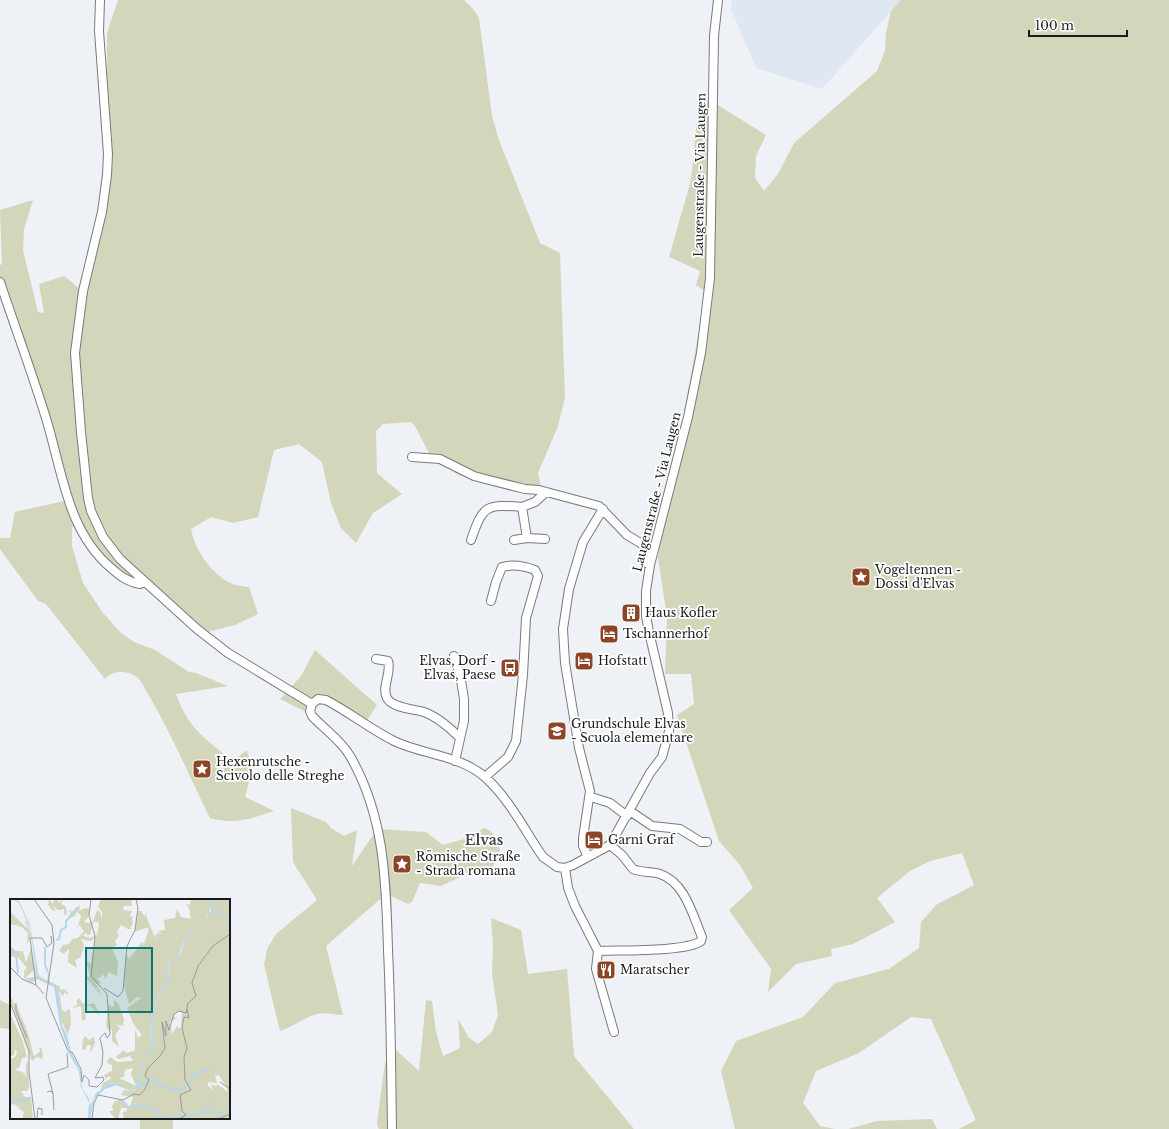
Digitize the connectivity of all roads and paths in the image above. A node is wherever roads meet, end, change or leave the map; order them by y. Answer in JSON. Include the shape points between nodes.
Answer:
{"nodes":[{"id":1,"x":100,"y":0,"type":"edge"},
{"id":2,"x":718,"y":0,"type":"edge"},
{"id":3,"x":0,"y":282,"type":"edge"},
{"id":4,"x":412,"y":457,"type":"dead end"},
{"id":5,"x":546,"y":492,"type":"junction"},
{"id":6,"x":522,"y":507,"type":"junction"},
{"id":7,"x":603,"y":509,"type":"junction"},
{"id":8,"x":527,"y":538,"type":"junction"},
{"id":9,"x":545,"y":539,"type":"dead end"},
{"id":10,"x":471,"y":540,"type":"dead end"},
{"id":11,"x":514,"y":540,"type":"dead end"},
{"id":12,"x":655,"y":543,"type":"junction"},
{"id":13,"x":642,"y":544,"type":"junction"},
{"id":14,"x":650,"y":565,"type":"junction"},
{"id":15,"x":144,"y":582,"type":"junction"},
{"id":16,"x":491,"y":601,"type":"dead end"},
{"id":17,"x":454,"y":656,"type":"dead end"},
{"id":18,"x":376,"y":659,"type":"dead end"},
{"id":19,"x":312,"y":704,"type":"junction"},
{"id":20,"x":459,"y":737,"type":"junction"},
{"id":21,"x":455,"y":761,"type":"junction"},
{"id":22,"x":485,"y":777,"type":"junction"},
{"id":23,"x":591,"y":797,"type":"junction"},
{"id":24,"x":629,"y":813,"type":"junction"},
{"id":25,"x":707,"y":842,"type":"dead end"},
{"id":26,"x":610,"y":845,"type":"junction"},
{"id":27,"x":588,"y":857,"type":"junction"},
{"id":28,"x":565,"y":868,"type":"junction"},
{"id":29,"x":598,"y":951,"type":"junction"},
{"id":30,"x":614,"y":1032,"type":"dead end"},
{"id":31,"x":392,"y":1129,"type":"edge"}],
"edges":[{"from":1,"to":15,"type":"street","via":[[99,31],[108,175],[76,334],[80,424],[88,498],[97,525],[112,550]]},
{"from":2,"to":12,"type":"street","name":"Laugenstraße - Via Laugen","via":[[714,36],[708,293],[701,353],[688,417]]},
{"from":3,"to":15,"type":"street","via":[[46,417],[76,521],[92,549],[104,562],[127,580],[140,584]]},
{"from":4,"to":5,"type":"street","via":[[440,459],[479,477]]},
{"from":5,"to":6,"type":"street","via":[[535,502]]},
{"from":5,"to":7,"type":"street","via":[[593,503]]},
{"from":6,"to":8,"type":"street"},
{"from":6,"to":10,"type":"street","via":[[495,505],[485,510],[478,520]]},
{"from":7,"to":13,"type":"street","via":[[627,535]]},
{"from":7,"to":23,"type":"street","via":[[583,542],[569,589],[563,629],[565,664],[579,748]]},
{"from":8,"to":9,"type":"street"},
{"from":8,"to":11,"type":"street"},
{"from":12,"to":13,"type":"street"},
{"from":12,"to":14,"type":"street","name":"Laugenstraße - Via Laugen"},
{"from":13,"to":14,"type":"street","via":[[646,563]]},
{"from":14,"to":24,"type":"street","name":"Laugenstraße - Via Laugen","via":[[646,616],[668,713],[669,731],[662,757],[650,773]]},
{"from":15,"to":19,"type":"street","via":[[211,641]]},
{"from":16,"to":22,"type":"street","via":[[502,567],[509,565],[535,570],[538,576],[526,618],[525,656],[516,741],[508,757]]},
{"from":17,"to":20,"type":"street","via":[[464,699],[464,721]]},
{"from":18,"to":20,"type":"street","via":[[388,661],[390,668],[385,688],[390,702],[425,712],[442,721]]},
{"from":19,"to":21,"type":"street","via":[[318,699],[326,700],[395,741]]},
{"from":19,"to":31,"type":"street","via":[[312,716],[349,754],[378,823],[387,921]]},
{"from":20,"to":21,"type":"street"},
{"from":21,"to":22,"type":"street"},
{"from":22,"to":28,"type":"street","via":[[510,808],[543,857],[551,864]]},
{"from":23,"to":24,"type":"street"},
{"from":23,"to":27,"type":"street","via":[[583,838],[583,846]]},
{"from":24,"to":25,"type":"street","via":[[652,826],[680,829],[701,842]]},
{"from":24,"to":26,"type":"street","name":"Laugenstraße - Via Laugen"},
{"from":26,"to":27,"type":"street"},
{"from":26,"to":29,"type":"street","via":[[633,869],[669,878],[684,896],[702,937],[698,943],[679,948]]},
{"from":27,"to":28,"type":"street"},
{"from":28,"to":29,"type":"street","via":[[568,888],[575,906]]},
{"from":29,"to":30,"type":"street","via":[[596,969]]}]}
